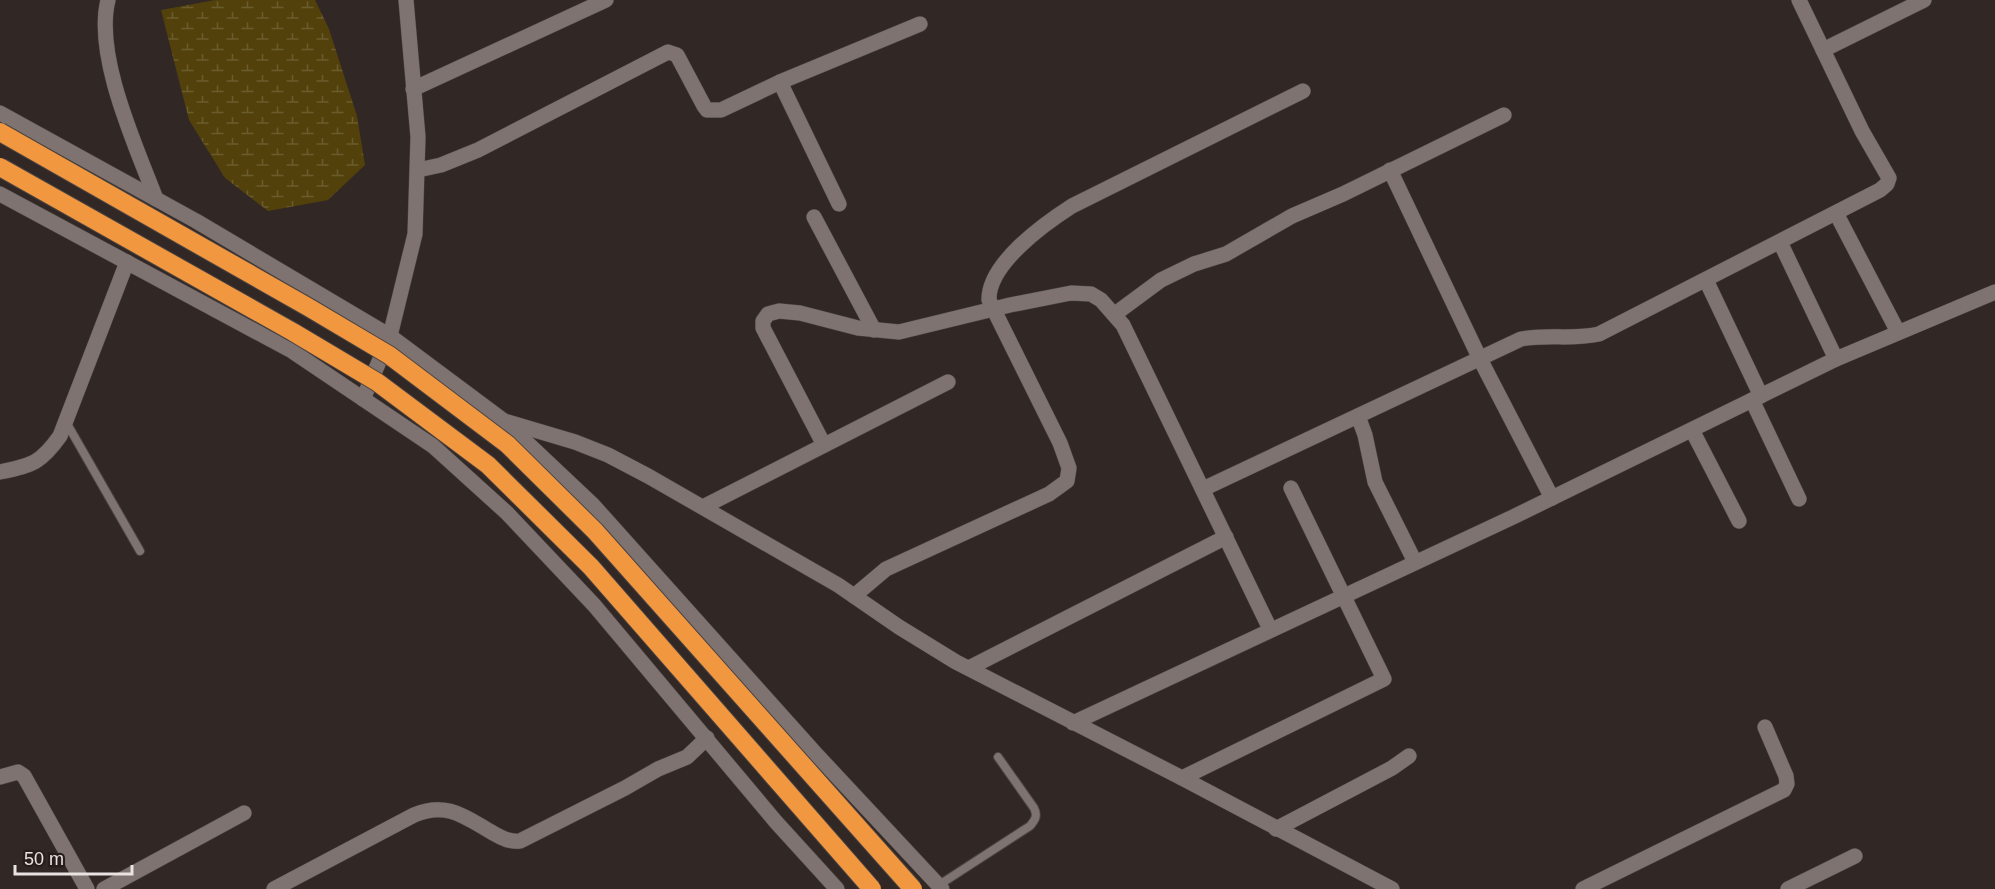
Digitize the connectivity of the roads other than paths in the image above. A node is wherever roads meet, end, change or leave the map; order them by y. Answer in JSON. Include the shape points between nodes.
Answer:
{"nodes":[{"id":1,"x":108,"y":0,"type":"edge"},
{"id":2,"x":406,"y":0,"type":"edge"},
{"id":3,"x":606,"y":0,"type":"edge"},
{"id":4,"x":1924,"y":0,"type":"edge"},
{"id":5,"x":1804,"y":2,"type":"edge"},
{"id":6,"x":920,"y":24,"type":"dead end"},
{"id":7,"x":1823,"y":50,"type":"junction"},
{"id":8,"x":780,"y":82,"type":"junction"},
{"id":9,"x":413,"y":89,"type":"junction"},
{"id":10,"x":1303,"y":91,"type":"dead end"},
{"id":11,"x":0,"y":113,"type":"edge"},
{"id":12,"x":1504,"y":115,"type":"dead end"},
{"id":13,"x":0,"y":132,"type":"edge"},
{"id":14,"x":0,"y":167,"type":"edge"},
{"id":15,"x":418,"y":170,"type":"junction"},
{"id":16,"x":1390,"y":170,"type":"junction"},
{"id":17,"x":0,"y":194,"type":"edge"},
{"id":18,"x":156,"y":199,"type":"junction"},
{"id":19,"x":839,"y":204,"type":"dead end"},
{"id":20,"x":1836,"y":213,"type":"junction"},
{"id":21,"x":814,"y":217,"type":"dead end"},
{"id":22,"x":1780,"y":242,"type":"junction"},
{"id":23,"x":127,"y":262,"type":"junction"},
{"id":24,"x":1706,"y":280,"type":"junction"},
{"id":25,"x":1995,"y":292,"type":"edge"},
{"id":26,"x":993,"y":309,"type":"junction"},
{"id":27,"x":1115,"y":314,"type":"junction"},
{"id":28,"x":874,"y":330,"type":"junction"},
{"id":29,"x":1898,"y":333,"type":"junction"},
{"id":30,"x":390,"y":336,"type":"junction"},
{"id":31,"x":1480,"y":359,"type":"junction"},
{"id":32,"x":1836,"y":359,"type":"junction"},
{"id":33,"x":948,"y":382,"type":"dead end"},
{"id":34,"x":1757,"y":398,"type":"junction"},
{"id":35,"x":363,"y":399,"type":"junction"},
{"id":36,"x":1358,"y":416,"type":"junction"},
{"id":37,"x":504,"y":421,"type":"junction"},
{"id":38,"x":66,"y":422,"type":"junction"},
{"id":39,"x":1692,"y":430,"type":"junction"},
{"id":40,"x":824,"y":445,"type":"junction"},
{"id":41,"x":0,"y":472,"type":"edge"},
{"id":42,"x":1291,"y":488,"type":"dead end"},
{"id":43,"x":1203,"y":489,"type":"junction"},
{"id":44,"x":1552,"y":498,"type":"junction"},
{"id":45,"x":1799,"y":499,"type":"dead end"},
{"id":46,"x":703,"y":507,"type":"junction"},
{"id":47,"x":1739,"y":521,"type":"dead end"},
{"id":48,"x":1226,"y":537,"type":"junction"},
{"id":49,"x":140,"y":550,"type":"dead end"},
{"id":50,"x":1415,"y":562,"type":"junction"},
{"id":51,"x":854,"y":596,"type":"junction"},
{"id":52,"x":1343,"y":596,"type":"junction"},
{"id":53,"x":1270,"y":629,"type":"junction"},
{"id":54,"x":969,"y":668,"type":"junction"},
{"id":55,"x":1073,"y":723,"type":"junction"},
{"id":56,"x":1765,"y":727,"type":"dead end"},
{"id":57,"x":707,"y":738,"type":"junction"},
{"id":58,"x":1409,"y":756,"type":"dead end"},
{"id":59,"x":998,"y":757,"type":"dead end"},
{"id":60,"x":0,"y":777,"type":"edge"},
{"id":61,"x":1182,"y":778,"type":"junction"},
{"id":62,"x":244,"y":813,"type":"dead end"},
{"id":63,"x":1276,"y":829,"type":"junction"},
{"id":64,"x":1856,"y":856,"type":"dead end"},
{"id":65,"x":940,"y":887,"type":"edge"},
{"id":66,"x":87,"y":889,"type":"edge"},
{"id":67,"x":104,"y":889,"type":"edge"},
{"id":68,"x":274,"y":889,"type":"edge"},
{"id":69,"x":837,"y":889,"type":"edge"},
{"id":70,"x":872,"y":889,"type":"edge"},
{"id":71,"x":913,"y":889,"type":"edge"},
{"id":72,"x":1392,"y":889,"type":"edge"},
{"id":73,"x":1583,"y":889,"type":"edge"},
{"id":74,"x":1788,"y":889,"type":"edge"}],
"edges":[{"from":1,"to":18,"type":"street","via":[[106,33],[111,67],[125,118]]},
{"from":2,"to":9,"type":"street"},
{"from":3,"to":9,"type":"street"},
{"from":4,"to":7,"type":"street"},
{"from":5,"to":7,"type":"street"},
{"from":6,"to":8,"type":"street"},
{"from":7,"to":20,"type":"street","via":[[1889,178],[1880,190]]},
{"from":8,"to":15,"type":"street","via":[[721,110],[707,110],[677,55],[668,52],[478,150]]},
{"from":8,"to":19,"type":"street"},
{"from":9,"to":15,"type":"street"},
{"from":10,"to":26,"type":"street","via":[[1072,206],[1041,226],[999,268],[988,290]]},
{"from":11,"to":18,"type":"street"},
{"from":12,"to":16,"type":"street"},
{"from":13,"to":71,"type":"highway","bridge":true,"via":[[389,355],[507,444],[595,531]]},
{"from":14,"to":70,"type":"highway","bridge":true,"via":[[377,382],[488,465],[591,567]]},
{"from":15,"to":30,"type":"street","via":[[415,234]]},
{"from":16,"to":27,"type":"street","via":[[1275,224],[1226,254],[1161,279]]},
{"from":16,"to":31,"type":"street"},
{"from":17,"to":23,"type":"street"},
{"from":18,"to":30,"type":"street"},
{"from":20,"to":22,"type":"street"},
{"from":20,"to":29,"type":"street"},
{"from":21,"to":28,"type":"street"},
{"from":22,"to":24,"type":"street"},
{"from":22,"to":32,"type":"street"},
{"from":23,"to":35,"type":"street","via":[[292,351]]},
{"from":23,"to":38,"type":"street"},
{"from":24,"to":31,"type":"street","via":[[1599,334],[1582,338],[1535,336]]},
{"from":24,"to":34,"type":"street"},
{"from":25,"to":29,"type":"street"},
{"from":26,"to":27,"type":"street","via":[[1071,293],[1091,294]]},
{"from":26,"to":28,"type":"street","via":[[899,332]]},
{"from":26,"to":51,"type":"street","via":[[1060,443],[1069,468],[1067,481],[1049,494],[886,569]]},
{"from":27,"to":43,"type":"street"},
{"from":28,"to":40,"type":"street","via":[[779,311],[768,314],[763,321],[763,328]]},
{"from":29,"to":32,"type":"street"},
{"from":30,"to":35,"type":"street"},
{"from":30,"to":37,"type":"street"},
{"from":31,"to":36,"type":"street"},
{"from":31,"to":44,"type":"street"},
{"from":32,"to":34,"type":"street"},
{"from":33,"to":40,"type":"street"},
{"from":34,"to":39,"type":"street"},
{"from":34,"to":45,"type":"street"},
{"from":35,"to":57,"type":"street","via":[[433,446],[507,513],[594,605]]},
{"from":36,"to":43,"type":"street"},
{"from":36,"to":50,"type":"street","via":[[1376,482]]},
{"from":37,"to":46,"type":"street","via":[[608,455]]},
{"from":37,"to":65,"type":"street","via":[[593,505]]},
{"from":38,"to":41,"type":"street","via":[[60,436],[35,464]]},
{"from":38,"to":49,"type":"lane"},
{"from":39,"to":44,"type":"street"},
{"from":39,"to":47,"type":"street"},
{"from":40,"to":46,"type":"street"},
{"from":42,"to":52,"type":"street"},
{"from":43,"to":48,"type":"street"},
{"from":44,"to":50,"type":"street"},
{"from":46,"to":51,"type":"street"},
{"from":48,"to":53,"type":"street"},
{"from":48,"to":54,"type":"street"},
{"from":50,"to":52,"type":"street"},
{"from":51,"to":54,"type":"street"},
{"from":52,"to":53,"type":"street"},
{"from":52,"to":61,"type":"street","via":[[1384,679]]},
{"from":53,"to":55,"type":"street"},
{"from":54,"to":55,"type":"street"},
{"from":55,"to":61,"type":"street"},
{"from":56,"to":73,"type":"street","via":[[1786,776],[1784,790]]},
{"from":57,"to":68,"type":"street","via":[[687,757],[520,841],[511,842],[461,815],[434,808]]},
{"from":57,"to":69,"type":"street"},
{"from":58,"to":63,"type":"street"},
{"from":59,"to":65,"type":"lane","via":[[1034,808],[1035,821]]},
{"from":60,"to":66,"type":"street","via":[[18,772],[24,776]]},
{"from":61,"to":63,"type":"street"},
{"from":62,"to":67,"type":"street"},
{"from":63,"to":72,"type":"street"},
{"from":64,"to":74,"type":"street"}]}
